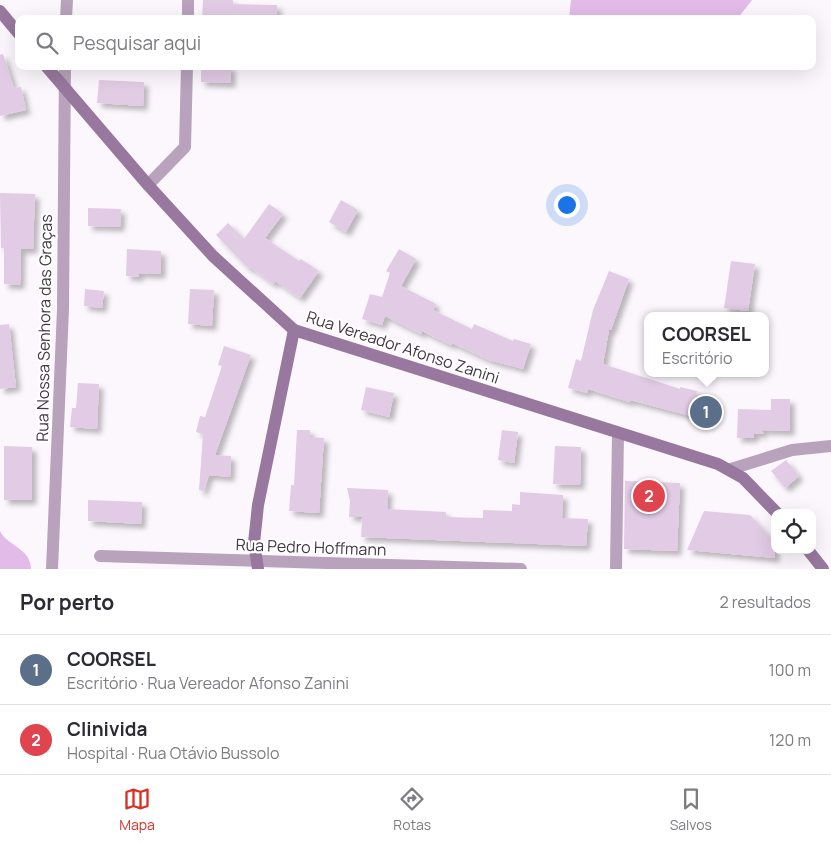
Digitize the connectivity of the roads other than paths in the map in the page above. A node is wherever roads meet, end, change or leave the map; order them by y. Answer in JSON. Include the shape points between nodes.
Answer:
{"nodes":[{"id":1,"x":67,"y":0,"type":"edge"},
{"id":2,"x":188,"y":0,"type":"edge"},
{"id":3,"x":0,"y":11,"type":"edge"},
{"id":4,"x":66,"y":15,"type":"edge"},
{"id":5,"x":188,"y":15,"type":"edge"},
{"id":6,"x":15,"y":29,"type":"edge"},
{"id":7,"x":49,"y":70,"type":"edge"},
{"id":8,"x":65,"y":70,"type":"edge"},
{"id":9,"x":187,"y":70,"type":"edge"},
{"id":10,"x":64,"y":88,"type":"junction"},
{"id":11,"x":148,"y":185,"type":"junction"},
{"id":12,"x":294,"y":330,"type":"junction"},
{"id":13,"x":618,"y":433,"type":"junction"},
{"id":14,"x":831,"y":446,"type":"edge"},
{"id":15,"x":731,"y":469,"type":"junction"},
{"id":16,"x":773,"y":509,"type":"edge"},
{"id":17,"x":811,"y":554,"type":"edge"},
{"id":18,"x":100,"y":556,"type":"dead end"},
{"id":19,"x":257,"y":565,"type":"edge"},
{"id":20,"x":52,"y":569,"type":"edge"},
{"id":21,"x":520,"y":569,"type":"edge"},
{"id":22,"x":616,"y":569,"type":"edge"},
{"id":23,"x":823,"y":569,"type":"edge"}],
"edges":[{"from":1,"to":4,"type":"street"},
{"from":2,"to":5,"type":"street"},
{"from":3,"to":6,"type":"street"},
{"from":7,"to":10,"type":"street","name":"Rua Vereador Afonso Zanini"},
{"from":8,"to":10,"type":"street","name":"Rua Nossa Senhora das Graças"},
{"from":9,"to":11,"type":"street","via":[[185,147]]},
{"from":10,"to":11,"type":"street","name":"Rua Vereador Afonso Zanini"},
{"from":10,"to":20,"type":"street","name":"Rua Nossa Senhora das Graças","via":[[64,309]]},
{"from":11,"to":12,"type":"street","name":"Rua Vereador Afonso Zanini","via":[[213,256]]},
{"from":12,"to":13,"type":"street","name":"Rua Vereador Afonso Zanini"},
{"from":12,"to":19,"type":"street","via":[[258,505],[254,543]]},
{"from":13,"to":15,"type":"street","name":"Rua Vereador Afonso Zanini"},
{"from":13,"to":22,"type":"street"},
{"from":14,"to":15,"type":"street","via":[[792,450]]},
{"from":15,"to":16,"type":"street","name":"Rua Vereador Afonso Zanini"},
{"from":17,"to":23,"type":"street"},
{"from":18,"to":19,"type":"street","name":"Rua Pedro Hoffmann"},
{"from":19,"to":21,"type":"street","name":"Rua Pedro Hoffmann"}]}
